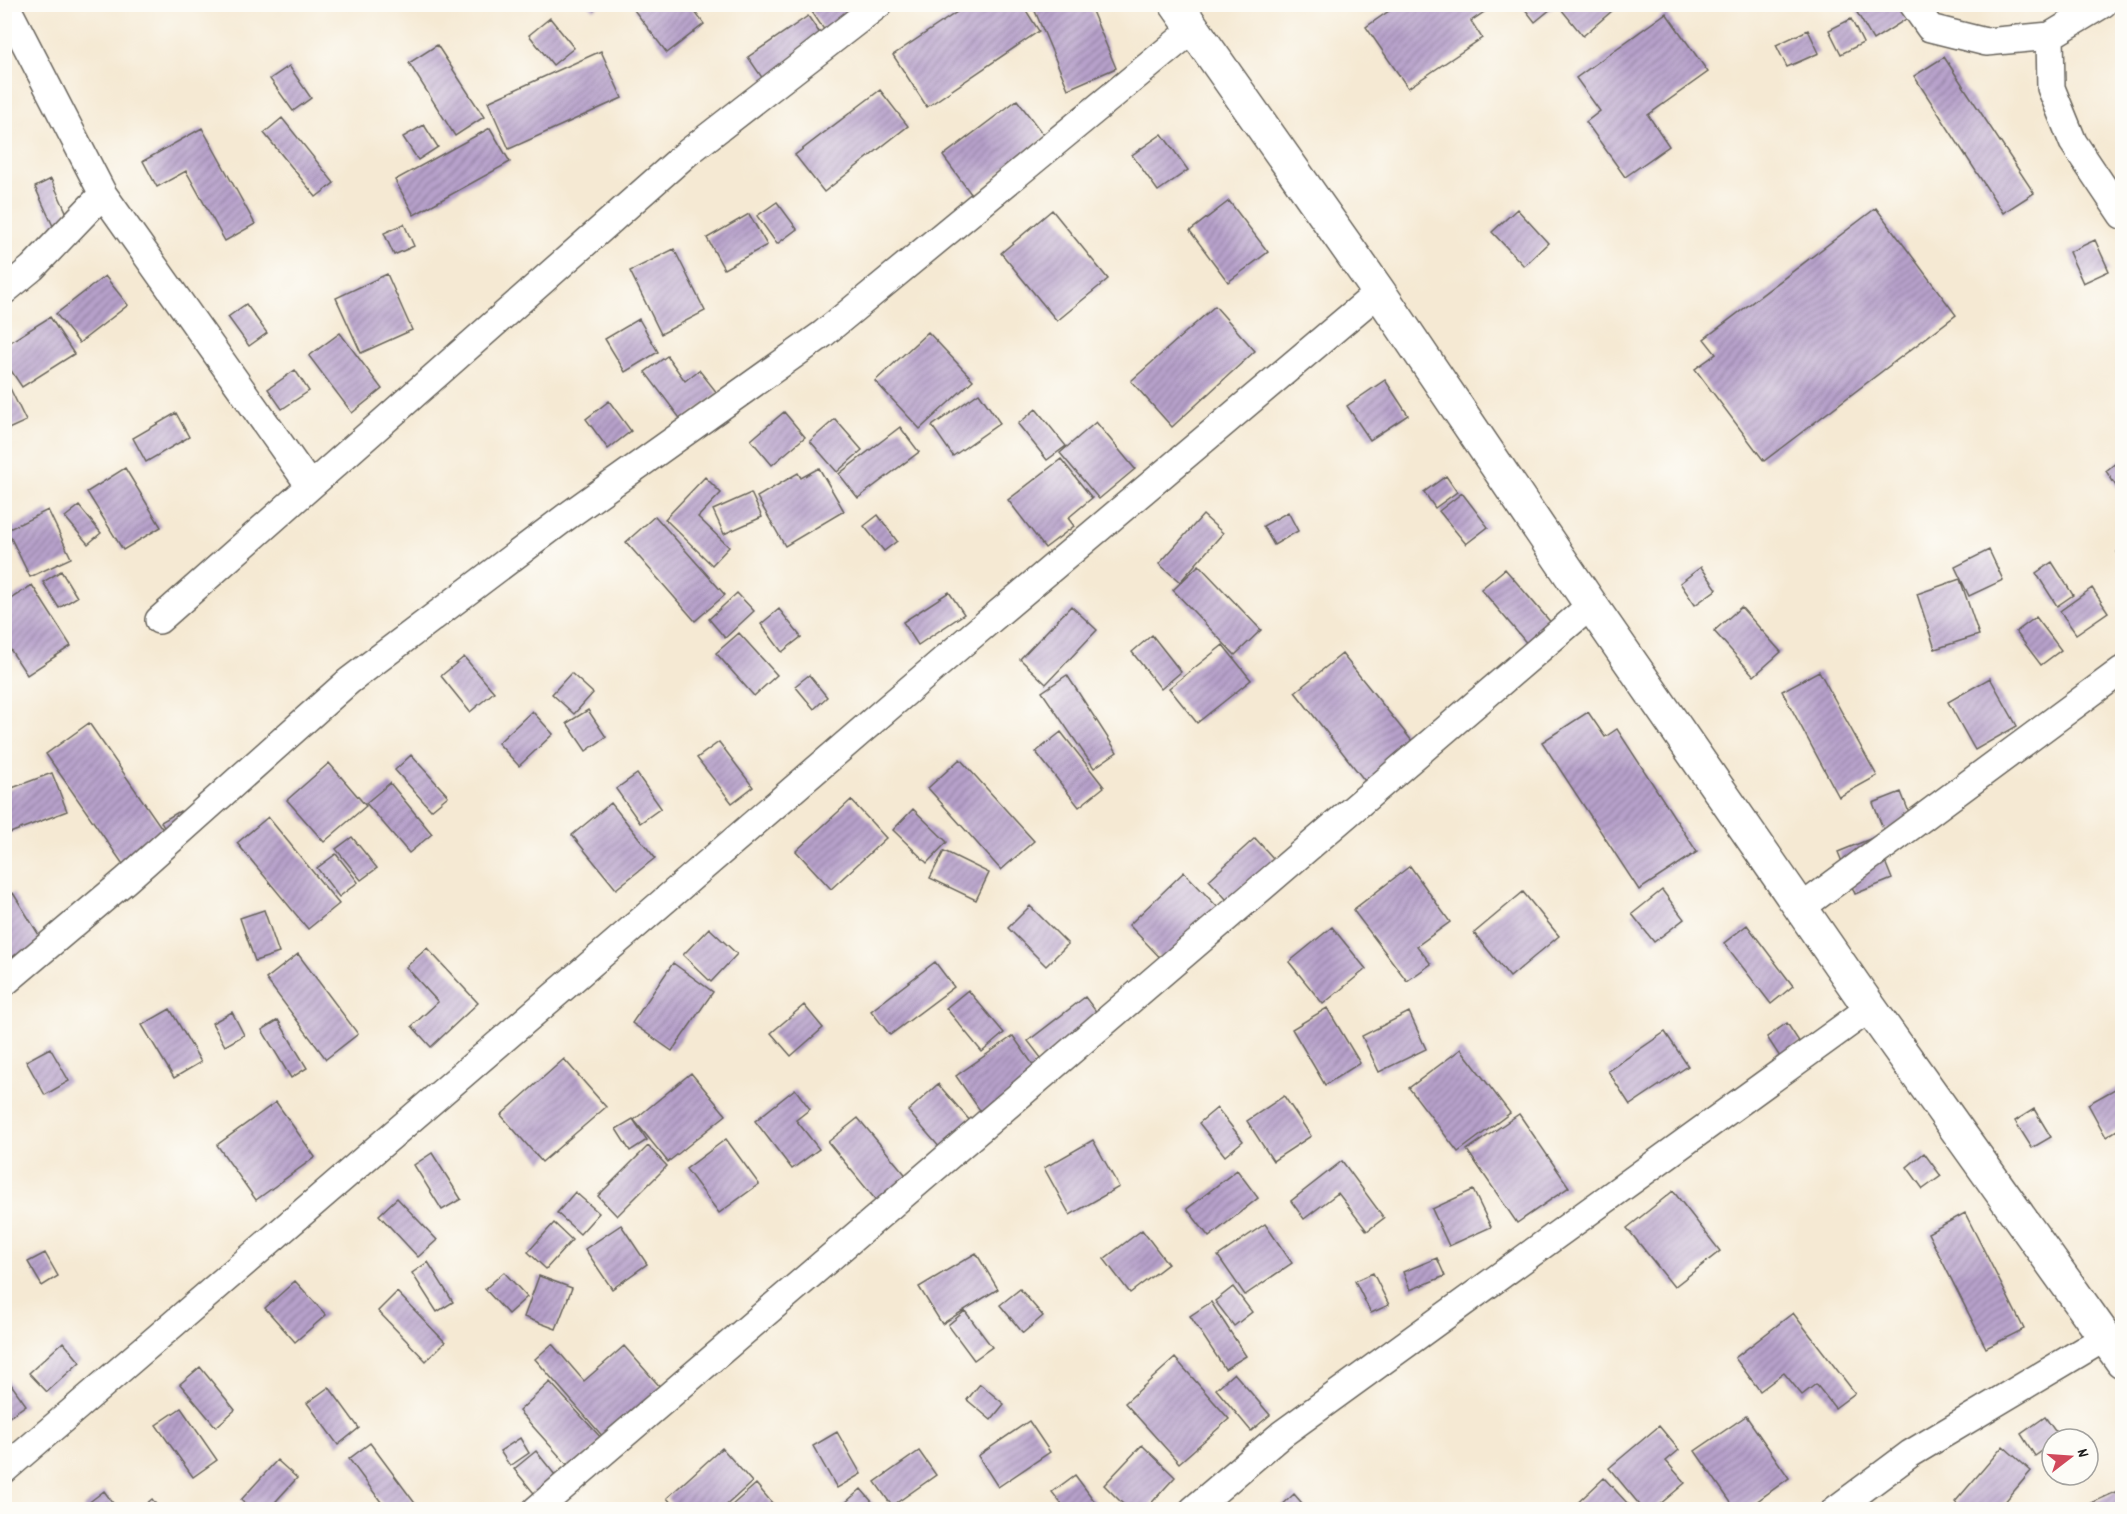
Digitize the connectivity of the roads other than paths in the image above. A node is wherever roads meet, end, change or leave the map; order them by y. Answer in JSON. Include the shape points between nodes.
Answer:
{"nodes":[{"id":1,"x":5,"y":4,"type":"edge"},
{"id":2,"x":879,"y":4,"type":"edge"},
{"id":3,"x":1913,"y":4,"type":"edge"},
{"id":4,"x":2103,"y":4,"type":"edge"},
{"id":5,"x":1184,"y":17,"type":"edge"},
{"id":6,"x":2050,"y":36,"type":"junction"},
{"id":7,"x":103,"y":194,"type":"junction"},
{"id":8,"x":2122,"y":215,"type":"edge"},
{"id":9,"x":4,"y":291,"type":"edge"},
{"id":10,"x":1379,"y":292,"type":"junction"},
{"id":11,"x":310,"y":486,"type":"junction"},
{"id":12,"x":1592,"y":605,"type":"junction"},
{"id":13,"x":159,"y":620,"type":"dead end"},
{"id":14,"x":2122,"y":670,"type":"edge"},
{"id":15,"x":1801,"y":908,"type":"junction"},
{"id":16,"x":4,"y":983,"type":"edge"},
{"id":17,"x":1870,"y":1008,"type":"junction"},
{"id":18,"x":2114,"y":1349,"type":"edge"},
{"id":19,"x":4,"y":1470,"type":"edge"},
{"id":20,"x":536,"y":1509,"type":"edge"},
{"id":21,"x":1193,"y":1509,"type":"edge"},
{"id":22,"x":1835,"y":1509,"type":"edge"}],
"edges":[{"from":1,"to":7,"type":"street"},
{"from":2,"to":11,"type":"street","via":[[686,154]]},
{"from":3,"to":6,"type":"street","via":[[1930,28],[1986,42]]},
{"from":4,"to":6,"type":"street"},
{"from":5,"to":10,"type":"main road"},
{"from":5,"to":16,"type":"street","via":[[823,334],[566,517],[349,681]]},
{"from":6,"to":8,"type":"street","via":[[2051,88],[2073,142]]},
{"from":7,"to":9,"type":"street","via":[[32,268]]},
{"from":7,"to":11,"type":"street"},
{"from":10,"to":12,"type":"main road"},
{"from":10,"to":19,"type":"street","via":[[962,644]]},
{"from":11,"to":13,"type":"street"},
{"from":12,"to":15,"type":"main road"},
{"from":12,"to":20,"type":"street"},
{"from":14,"to":15,"type":"street"},
{"from":15,"to":17,"type":"main road"},
{"from":17,"to":18,"type":"main road"},
{"from":17,"to":21,"type":"street","via":[[1282,1434]]},
{"from":18,"to":22,"type":"street","via":[[1910,1454]]}]}
